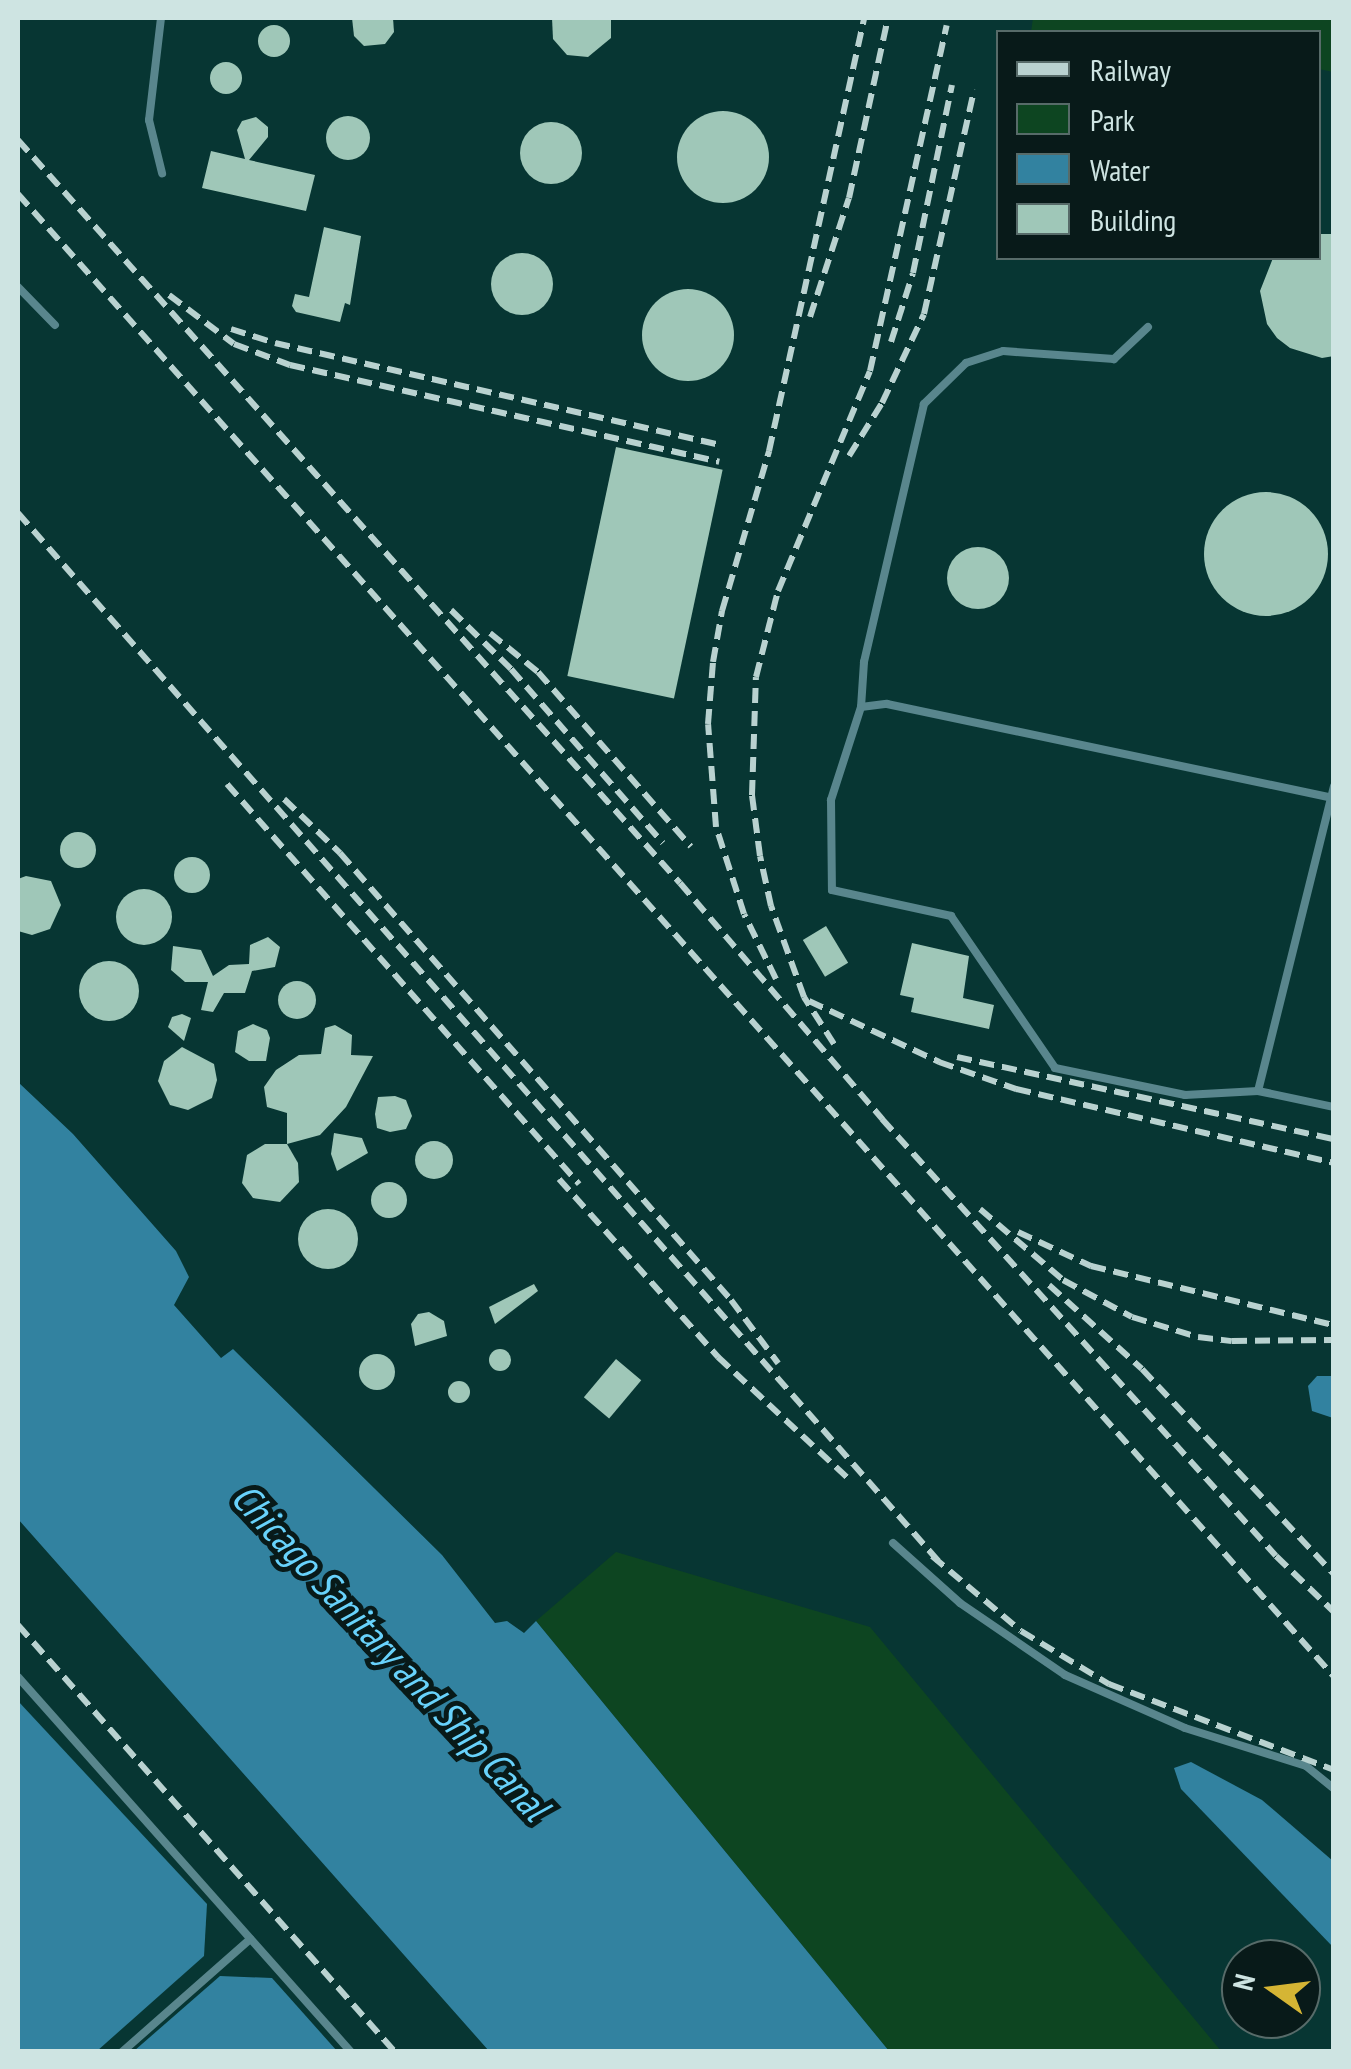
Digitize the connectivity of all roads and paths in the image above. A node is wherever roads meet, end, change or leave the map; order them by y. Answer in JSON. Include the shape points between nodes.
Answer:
{"nodes":[{"id":1,"x":161,"y":18,"type":"edge"},
{"id":2,"x":162,"y":173,"type":"dead end"},
{"id":3,"x":18,"y":286,"type":"edge"},
{"id":4,"x":55,"y":325,"type":"dead end"},
{"id":5,"x":1148,"y":326,"type":"dead end"},
{"id":6,"x":861,"y":707,"type":"junction"},
{"id":7,"x":1334,"y":786,"type":"edge"},
{"id":8,"x":1328,"y":797,"type":"junction"},
{"id":9,"x":1258,"y":1091,"type":"junction"},
{"id":10,"x":1334,"y":1107,"type":"edge"},
{"id":11,"x":893,"y":1543,"type":"dead end"},
{"id":12,"x":18,"y":1677,"type":"edge"},
{"id":13,"x":1334,"y":1788,"type":"edge"},
{"id":14,"x":250,"y":1938,"type":"junction"},
{"id":15,"x":122,"y":2052,"type":"edge"},
{"id":16,"x":351,"y":2052,"type":"edge"}],
"edges":[{"from":1,"to":2,"type":"lane","via":[[149,120]]},
{"from":3,"to":4,"type":"lane"},
{"from":5,"to":6,"type":"lane","via":[[1114,359],[1002,351],[966,363],[924,404],[864,662]]},
{"from":6,"to":8,"type":"lane","via":[[886,704]]},
{"from":6,"to":9,"type":"lane","via":[[830,800],[832,890],[950,916],[1055,1068],[1186,1095]]},
{"from":7,"to":8,"type":"lane"},
{"from":8,"to":9,"type":"lane"},
{"from":9,"to":10,"type":"lane"},
{"from":11,"to":13,"type":"lane","via":[[960,1604],[1065,1675],[1185,1728],[1306,1766]]},
{"from":12,"to":14,"type":"lane"},
{"from":14,"to":15,"type":"lane"},
{"from":14,"to":16,"type":"lane"}]}
